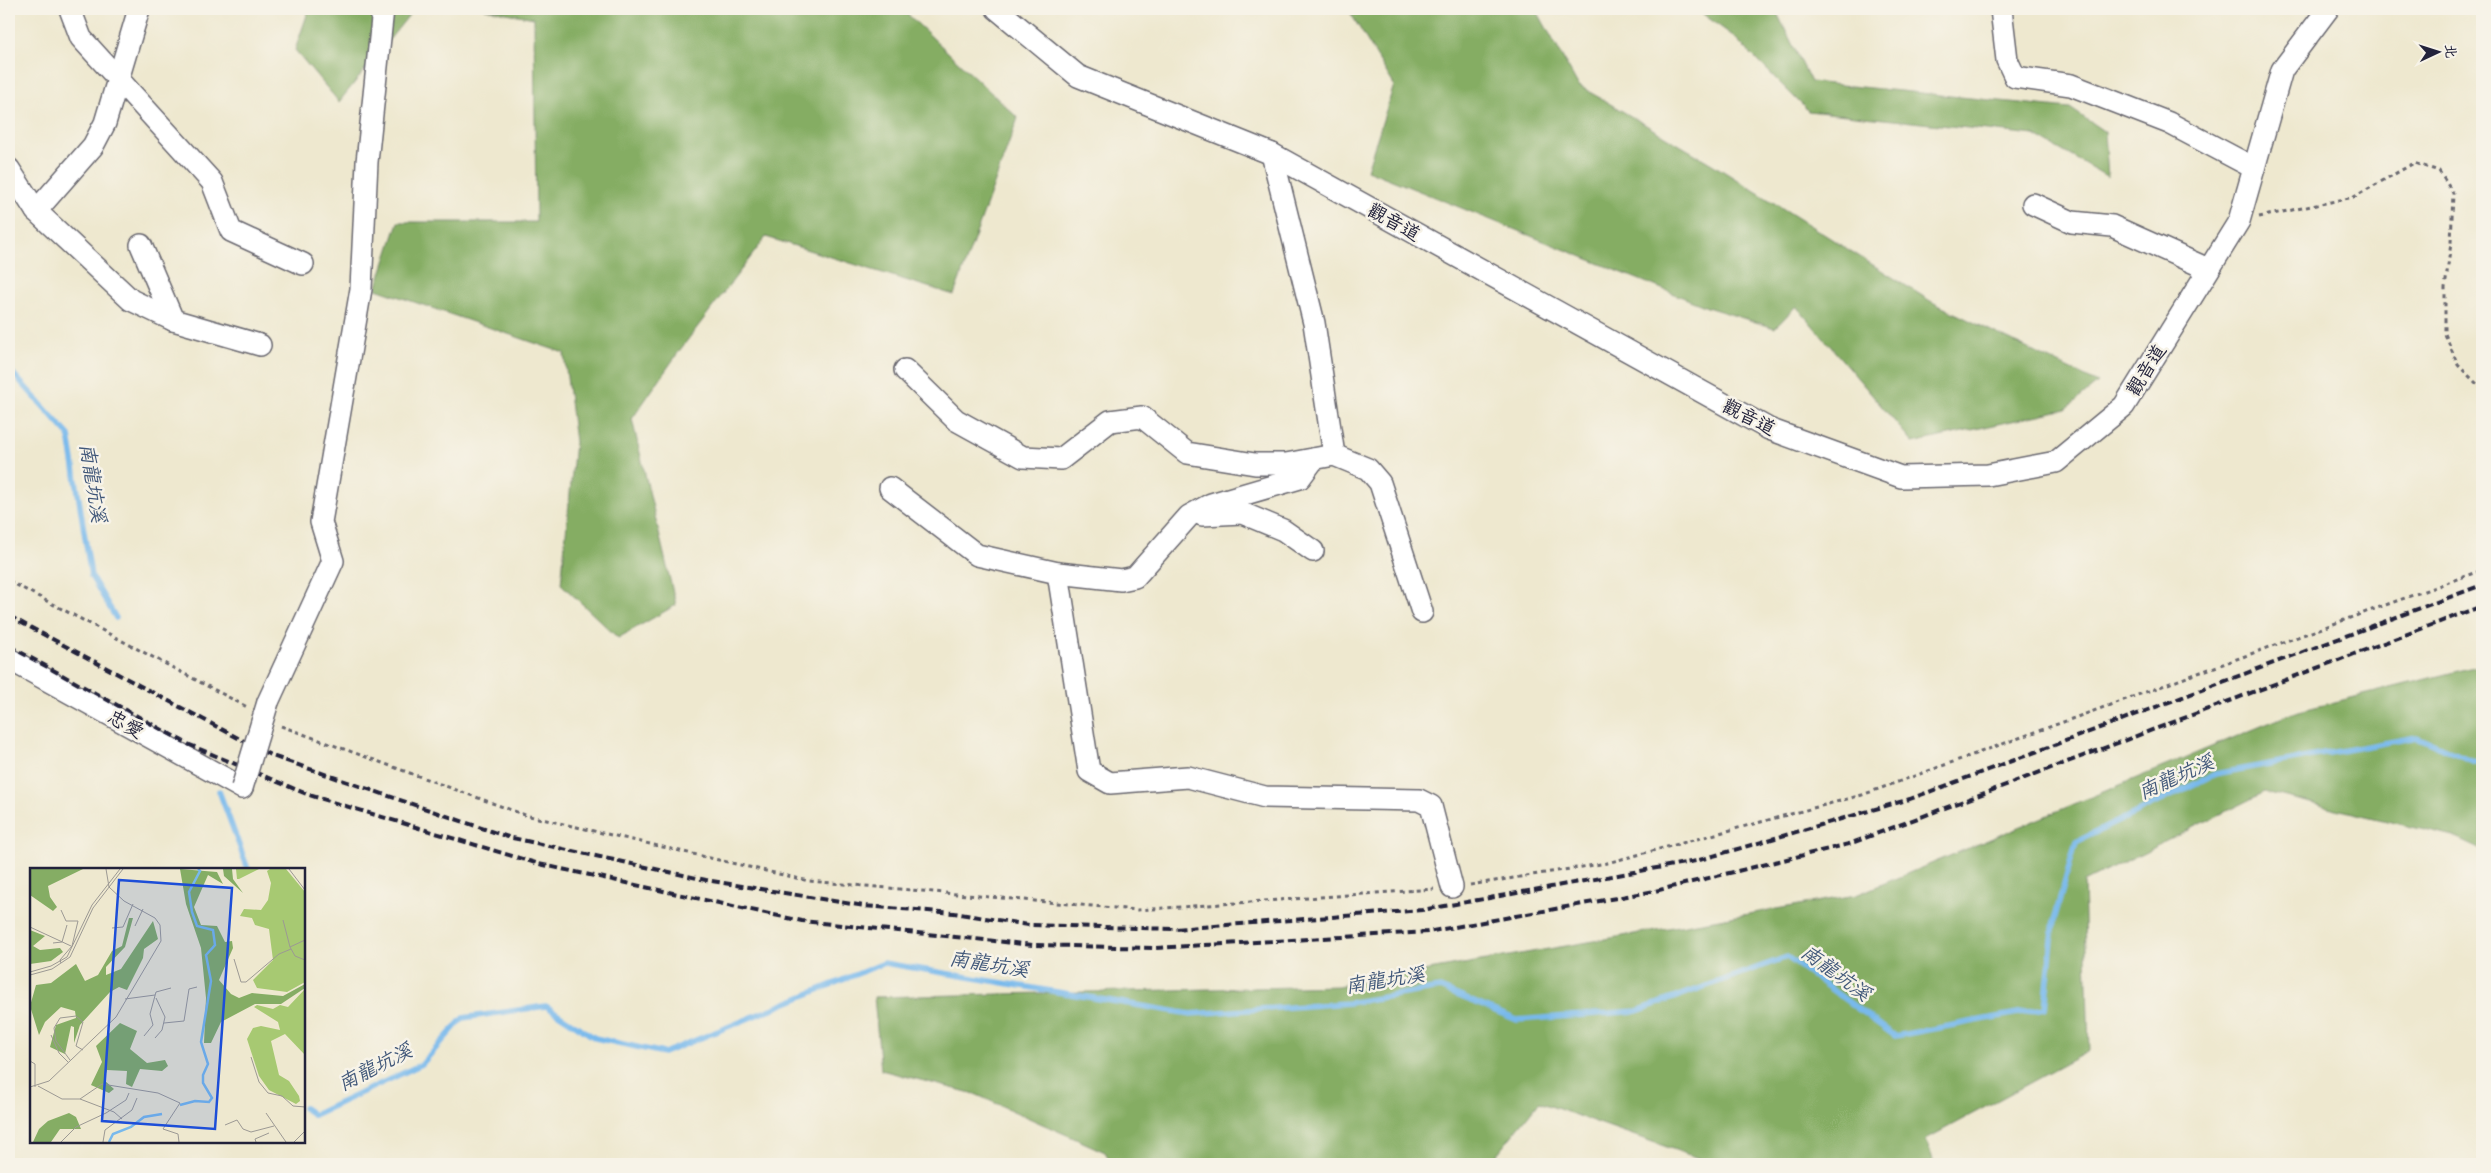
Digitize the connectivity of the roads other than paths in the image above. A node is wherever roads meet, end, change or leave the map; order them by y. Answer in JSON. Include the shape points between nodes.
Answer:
{"nodes":[{"id":1,"x":70,"y":9,"type":"edge"},
{"id":2,"x":139,"y":9,"type":"edge"},
{"id":3,"x":383,"y":9,"type":"edge"},
{"id":4,"x":997,"y":9,"type":"edge"},
{"id":5,"x":2001,"y":9,"type":"edge"},
{"id":6,"x":2328,"y":9,"type":"edge"},
{"id":7,"x":119,"y":80,"type":"junction"},
{"id":8,"x":1272,"y":154,"type":"junction"},
{"id":9,"x":2254,"y":168,"type":"junction"},
{"id":10,"x":9,"y":169,"type":"edge"},
{"id":11,"x":2033,"y":204,"type":"dead end"},
{"id":12,"x":36,"y":211,"type":"junction"},
{"id":13,"x":141,"y":245,"type":"dead end"},
{"id":14,"x":304,"y":264,"type":"dead end"},
{"id":15,"x":2208,"y":269,"type":"junction"},
{"id":16,"x":173,"y":320,"type":"junction"},
{"id":17,"x":260,"y":345,"type":"dead end"},
{"id":18,"x":905,"y":370,"type":"dead end"},
{"id":19,"x":1324,"y":457,"type":"junction"},
{"id":20,"x":890,"y":488,"type":"dead end"},
{"id":21,"x":1189,"y":516,"type":"junction"},
{"id":22,"x":1313,"y":551,"type":"dead end"},
{"id":23,"x":1058,"y":573,"type":"junction"},
{"id":24,"x":1422,"y":612,"type":"dead end"},
{"id":25,"x":9,"y":659,"type":"edge"},
{"id":26,"x":1452,"y":887,"type":"dead end"}],
"edges":[{"from":1,"to":7,"type":"street","via":[[81,38]]},
{"from":2,"to":7,"type":"street"},
{"from":3,"to":25,"type":"street","name":"忠愛","bridge":true,"via":[[367,162],[361,289],[322,522],[333,561],[268,702],[242,788]]},
{"from":4,"to":8,"type":"street","name":"觀音道","via":[[1078,76]]},
{"from":5,"to":9,"type":"street","via":[[2007,60],[2015,77],[2071,86],[2151,116]]},
{"from":6,"to":9,"type":"street","name":"觀音道","via":[[2282,70]]},
{"from":7,"to":12,"type":"street","via":[[106,123],[93,146]]},
{"from":7,"to":14,"type":"street","via":[[212,182],[231,232]]},
{"from":8,"to":15,"type":"street","name":"觀音道","via":[[1769,430],[1900,477],[1988,475],[2056,462],[2124,406]]},
{"from":8,"to":19,"type":"street","via":[[1314,323]]},
{"from":9,"to":15,"type":"street","name":"觀音道","via":[[2239,221]]},
{"from":10,"to":12,"type":"street"},
{"from":11,"to":15,"type":"street","via":[[2072,222],[2112,226]]},
{"from":12,"to":16,"type":"street","via":[[131,300]]},
{"from":13,"to":16,"type":"street"},
{"from":16,"to":17,"type":"street"},
{"from":18,"to":19,"type":"street","via":[[956,420],[1023,458],[1061,459],[1110,420],[1142,417],[1188,453],[1255,464],[1286,464]]},
{"from":19,"to":21,"type":"street","via":[[1300,478],[1211,504]]},
{"from":19,"to":24,"type":"street","via":[[1368,469],[1380,483]]},
{"from":20,"to":23,"type":"street","via":[[977,555]]},
{"from":21,"to":22,"type":"street","via":[[1242,513],[1283,530]]},
{"from":21,"to":23,"type":"street","via":[[1135,577],[1121,580]]},
{"from":23,"to":26,"type":"street","via":[[1089,771],[1110,784],[1188,777],[1266,797],[1419,800],[1431,806]]}]}
